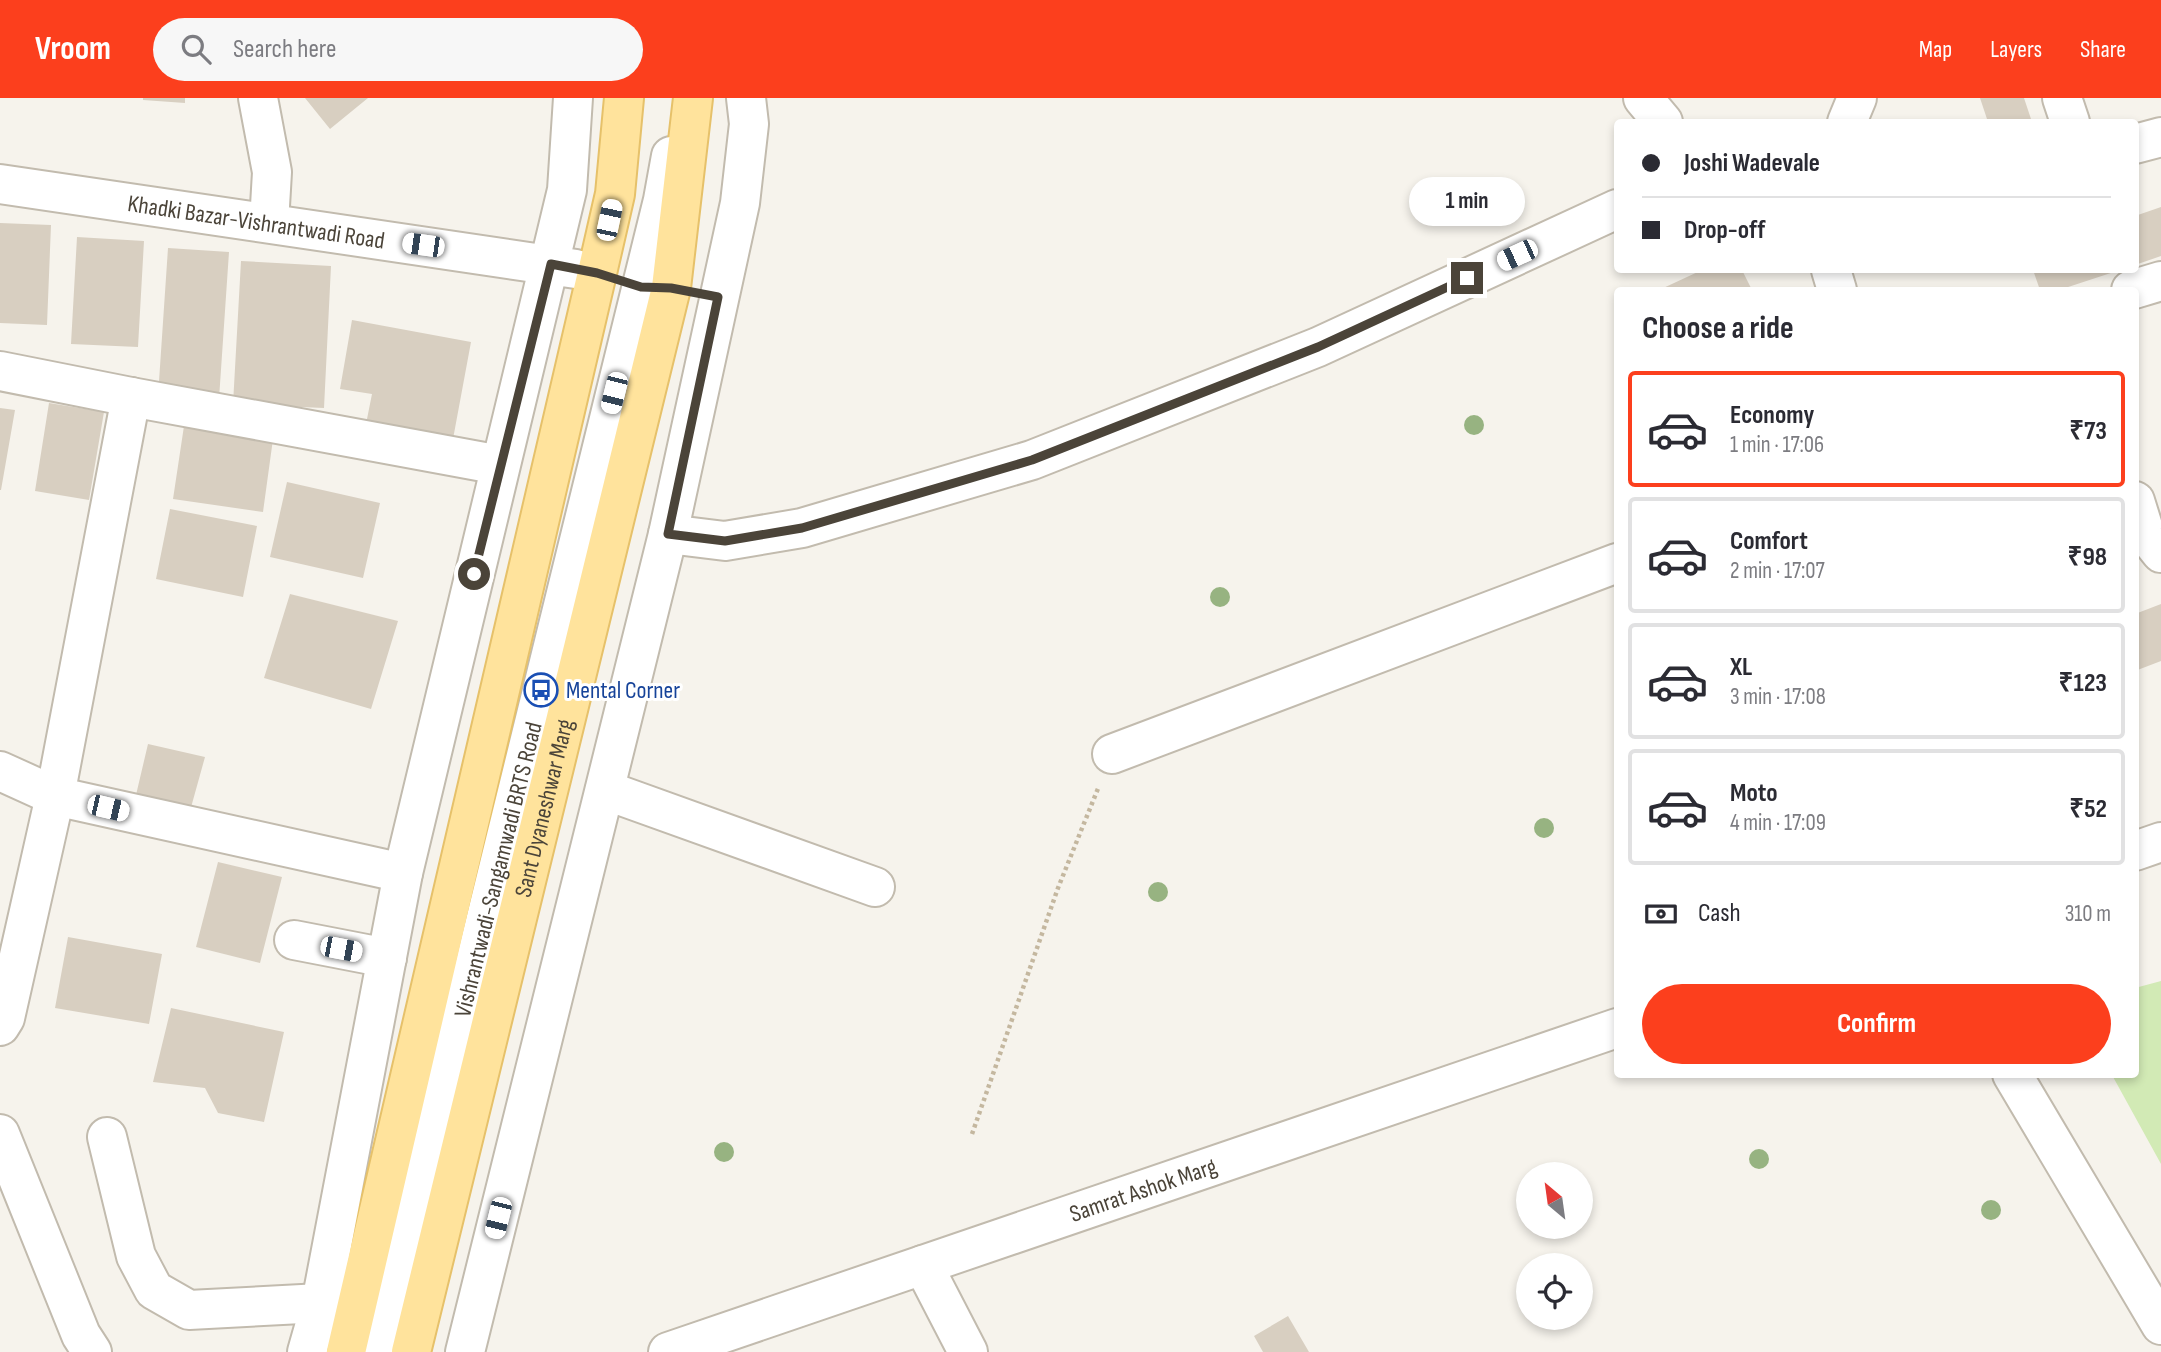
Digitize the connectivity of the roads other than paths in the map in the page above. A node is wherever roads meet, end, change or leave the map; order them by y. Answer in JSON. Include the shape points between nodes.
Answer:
{"nodes":[{"id":1,"x":258,"y":98,"type":"edge"},
{"id":2,"x":573,"y":98,"type":"edge"},
{"id":3,"x":624,"y":98,"type":"edge"},
{"id":4,"x":677,"y":98,"type":"edge"},
{"id":5,"x":693,"y":98,"type":"edge"},
{"id":6,"x":746,"y":98,"type":"edge"},
{"id":7,"x":1643,"y":98,"type":"edge"},
{"id":8,"x":1857,"y":98,"type":"edge"},
{"id":9,"x":2062,"y":98,"type":"edge"},
{"id":10,"x":1660,"y":119,"type":"edge"},
{"id":11,"x":1848,"y":119,"type":"edge"},
{"id":12,"x":2069,"y":119,"type":"edge"},
{"id":13,"x":2161,"y":137,"type":"edge"},
{"id":14,"x":2139,"y":143,"type":"edge"},
{"id":15,"x":0,"y":184,"type":"edge"},
{"id":16,"x":64,"y":193,"type":"junction"},
{"id":17,"x":1614,"y":210,"type":"edge"},
{"id":18,"x":0,"y":211,"type":"edge"},
{"id":19,"x":269,"y":223,"type":"junction"},
{"id":20,"x":551,"y":264,"type":"junction"},
{"id":21,"x":597,"y":273,"type":"junction"},
{"id":22,"x":2161,"y":281,"type":"edge"},
{"id":23,"x":656,"y":288,"type":"junction"},
{"id":24,"x":2139,"y":288,"type":"edge"},
{"id":25,"x":718,"y":297,"type":"junction"},
{"id":26,"x":0,"y":371,"type":"edge"},
{"id":27,"x":131,"y":397,"type":"junction"},
{"id":28,"x":500,"y":465,"type":"junction"},
{"id":29,"x":2139,"y":514,"type":"edge"},
{"id":30,"x":668,"y":534,"type":"junction"},
{"id":31,"x":2161,"y":553,"type":"edge"},
{"id":32,"x":1614,"y":564,"type":"edge"},
{"id":33,"x":1112,"y":754,"type":"road end"},
{"id":34,"x":0,"y":771,"type":"edge"},
{"id":35,"x":605,"y":790,"type":"junction"},
{"id":36,"x":55,"y":796,"type":"junction"},
{"id":37,"x":2161,"y":842,"type":"edge"},
{"id":38,"x":2139,"y":850,"type":"edge"},
{"id":39,"x":403,"y":873,"type":"junction"},
{"id":40,"x":875,"y":887,"type":"dead end"},
{"id":41,"x":295,"y":940,"type":"dead end"},
{"id":42,"x":387,"y":958,"type":"junction"},
{"id":43,"x":0,"y":1026,"type":"edge"},
{"id":44,"x":1614,"y":1029,"type":"edge"},
{"id":45,"x":2014,"y":1078,"type":"edge"},
{"id":46,"x":0,"y":1134,"type":"edge"},
{"id":47,"x":107,"y":1137,"type":"dead end"},
{"id":48,"x":923,"y":1265,"type":"junction"},
{"id":49,"x":321,"y":1303,"type":"junction"},
{"id":50,"x":2161,"y":1325,"type":"edge"},
{"id":51,"x":92,"y":1352,"type":"edge"},
{"id":52,"x":307,"y":1352,"type":"edge"},
{"id":53,"x":346,"y":1352,"type":"edge"},
{"id":54,"x":379,"y":1352,"type":"edge"},
{"id":55,"x":411,"y":1352,"type":"edge"},
{"id":56,"x":464,"y":1352,"type":"edge"},
{"id":57,"x":668,"y":1352,"type":"edge"},
{"id":58,"x":968,"y":1352,"type":"edge"}],
"edges":[{"from":1,"to":19,"type":"street","via":[[272,172]]},
{"from":2,"to":20,"type":"street","via":[[567,190]]},
{"from":3,"to":21,"type":"main road","via":[[615,194]]},
{"from":4,"to":23,"type":"street","name":"Vishrantwadi-Sangamwadi BRTS Road"},
{"from":5,"to":23,"type":"main road","name":"Sant Dyaneshwar Marg"},
{"from":6,"to":25,"type":"street","via":[[749,124],[740,203]]},
{"from":7,"to":10,"type":"street"},
{"from":8,"to":11,"type":"street"},
{"from":9,"to":12,"type":"street"},
{"from":13,"to":14,"type":"street"},
{"from":15,"to":16,"type":"street","name":"Khadki Bazar-Vishrantwadi Road"},
{"from":16,"to":18,"type":"street","via":[[59,216]]},
{"from":16,"to":19,"type":"street","name":"Khadki Bazar-Vishrantwadi Road"},
{"from":17,"to":30,"type":"street","via":[[1318,347],[1032,460],[802,528],[725,541]]},
{"from":19,"to":20,"type":"street","name":"Khadki Bazar-Vishrantwadi Road"},
{"from":20,"to":21,"type":"street","name":"Khadki Bazar-Vishrantwadi Road"},
{"from":20,"to":28,"type":"street"},
{"from":21,"to":23,"type":"street","name":"Khadki Bazar-Vishrantwadi Road"},
{"from":21,"to":53,"type":"main road"},
{"from":22,"to":24,"type":"street"},
{"from":23,"to":25,"type":"street","name":"Khadki Bazar-Vishrantwadi Road"},
{"from":23,"to":54,"type":"street","name":"Vishrantwadi-Sangamwadi BRTS Road"},
{"from":23,"to":55,"type":"main road","name":"Sant Dyaneshwar Marg"},
{"from":25,"to":30,"type":"street"},
{"from":26,"to":27,"type":"street"},
{"from":27,"to":28,"type":"street"},
{"from":27,"to":36,"type":"street"},
{"from":28,"to":39,"type":"street"},
{"from":29,"to":31,"type":"street","via":[[2145,533]]},
{"from":30,"to":35,"type":"street"},
{"from":32,"to":33,"type":"street"},
{"from":34,"to":36,"type":"street"},
{"from":35,"to":40,"type":"street"},
{"from":35,"to":56,"type":"street"},
{"from":36,"to":39,"type":"street"},
{"from":36,"to":43,"type":"street"},
{"from":37,"to":38,"type":"street"},
{"from":39,"to":42,"type":"street"},
{"from":41,"to":42,"type":"street"},
{"from":42,"to":49,"type":"street"},
{"from":44,"to":48,"type":"street","name":"Samrat Ashok Marg"},
{"from":45,"to":50,"type":"street"},
{"from":46,"to":51,"type":"street","via":[[81,1335]]},
{"from":47,"to":49,"type":"street","via":[[136,1256],[154,1290],[189,1310]]},
{"from":48,"to":57,"type":"street","name":"Samrat Ashok Marg"},
{"from":48,"to":58,"type":"street"},
{"from":49,"to":52,"type":"street"}]}
